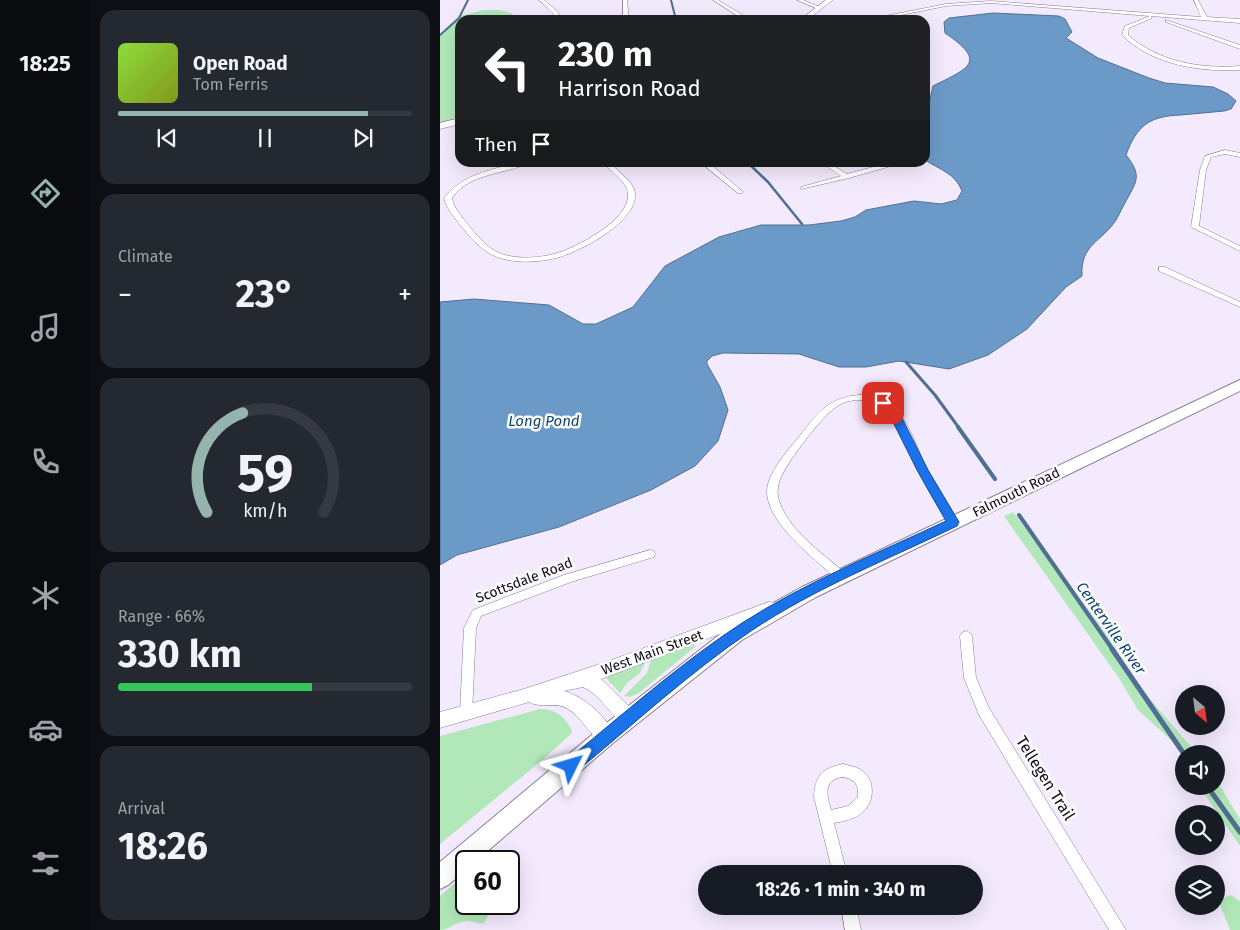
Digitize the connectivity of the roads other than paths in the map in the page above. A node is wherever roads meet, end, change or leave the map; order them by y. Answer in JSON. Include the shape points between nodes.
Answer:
{"nodes":[{"id":1,"x":541,"y":0,"type":"edge"},
{"id":2,"x":625,"y":0,"type":"edge"},
{"id":3,"x":715,"y":0,"type":"edge"},
{"id":4,"x":799,"y":0,"type":"edge"},
{"id":5,"x":830,"y":0,"type":"edge"},
{"id":6,"x":1196,"y":0,"type":"edge"},
{"id":7,"x":820,"y":8,"type":"junction"},
{"id":8,"x":556,"y":15,"type":"edge"},
{"id":9,"x":626,"y":15,"type":"edge"},
{"id":10,"x":740,"y":15,"type":"edge"},
{"id":11,"x":810,"y":15,"type":"edge"},
{"id":12,"x":894,"y":15,"type":"edge"},
{"id":13,"x":1152,"y":16,"type":"junction"},
{"id":14,"x":1205,"y":20,"type":"junction"},
{"id":15,"x":1240,"y":21,"type":"edge"},
{"id":16,"x":1240,"y":47,"type":"edge"},
{"id":17,"x":1240,"y":68,"type":"edge"},
{"id":18,"x":455,"y":122,"type":"edge"},
{"id":19,"x":440,"y":126,"type":"edge"},
{"id":20,"x":1240,"y":155,"type":"edge"},
{"id":21,"x":512,"y":167,"type":"edge"},
{"id":22,"x":610,"y":167,"type":"edge"},
{"id":23,"x":709,"y":167,"type":"edge"},
{"id":24,"x":832,"y":167,"type":"edge"},
{"id":25,"x":844,"y":167,"type":"edge"},
{"id":26,"x":880,"y":167,"type":"edge"},
{"id":27,"x":846,"y":175,"type":"junction"},
{"id":28,"x":803,"y":188,"type":"dead end"},
{"id":29,"x":740,"y":192,"type":"dead end"},
{"id":30,"x":1240,"y":249,"type":"edge"},
{"id":31,"x":1162,"y":269,"type":"dead end"},
{"id":32,"x":1240,"y":305,"type":"edge"},
{"id":33,"x":1240,"y":385,"type":"edge"},
{"id":34,"x":953,"y":522,"type":"junction"},
{"id":35,"x":650,"y":554,"type":"dead end"},
{"id":36,"x":841,"y":576,"type":"junction"},
{"id":37,"x":809,"y":592,"type":"junction"},
{"id":38,"x":966,"y":636,"type":"dead end"},
{"id":39,"x":578,"y":678,"type":"junction"},
{"id":40,"x":515,"y":700,"type":"junction"},
{"id":41,"x":466,"y":714,"type":"junction"},
{"id":42,"x":629,"y":718,"type":"junction"},
{"id":43,"x":440,"y":720,"type":"edge"},
{"id":44,"x":606,"y":736,"type":"junction"},
{"id":45,"x":826,"y":818,"type":"dead end"},
{"id":46,"x":838,"y":865,"type":"edge"},
{"id":47,"x":440,"y":877,"type":"edge"},
{"id":48,"x":850,"y":915,"type":"edge"},
{"id":49,"x":854,"y":930,"type":"edge"},
{"id":50,"x":1118,"y":930,"type":"edge"}],
"edges":[{"from":1,"to":8,"type":"street"},
{"from":2,"to":9,"type":"street"},
{"from":3,"to":10,"type":"street"},
{"from":4,"to":7,"type":"street"},
{"from":5,"to":7,"type":"main road"},
{"from":6,"to":14,"type":"street"},
{"from":7,"to":11,"type":"main road"},
{"from":12,"to":13,"type":"street","via":[[946,5],[991,2]]},
{"from":13,"to":14,"type":"street"},
{"from":13,"to":16,"type":"street"},
{"from":13,"to":17,"type":"street","via":[[1127,27],[1125,36],[1143,49],[1176,62],[1212,69]]},
{"from":14,"to":15,"type":"street"},
{"from":18,"to":19,"type":"main road"},
{"from":20,"to":30,"type":"street","via":[[1225,152],[1208,156],[1195,227]]},
{"from":21,"to":22,"type":"street","via":[[471,180],[454,190],[448,198],[450,206],[491,252],[528,260],[560,254],[602,233],[620,219],[631,201],[631,191]]},
{"from":23,"to":29,"type":"street"},
{"from":24,"to":27,"type":"street"},
{"from":25,"to":27,"type":"street"},
{"from":26,"to":27,"type":"street"},
{"from":27,"to":28,"type":"street"},
{"from":31,"to":32,"type":"street"},
{"from":33,"to":34,"type":"main road","name":"Falmouth Road"},
{"from":34,"to":36,"type":"main road","name":"Falmouth Road"},
{"from":34,"to":36,"type":"street","via":[[922,470],[902,426],[888,407],[868,398],[835,403],[777,476],[772,490],[780,517]]},
{"from":35,"to":41,"type":"street","name":"Scottsdale Road","via":[[568,578],[477,613],[470,628]]},
{"from":36,"to":37,"type":"main road","name":"Falmouth Road"},
{"from":37,"to":39,"type":"main road","name":"West Main Street"},
{"from":37,"to":42,"type":"main road","name":"Falmouth Road","via":[[735,634]]},
{"from":38,"to":50,"type":"street","name":"Tellegen Trail","via":[[970,678],[984,711]]},
{"from":39,"to":40,"type":"main road","name":"West Main Street"},
{"from":39,"to":42,"type":"main road","name":"West Main Street","via":[[598,685]]},
{"from":40,"to":41,"type":"main road","name":"West Main Street"},
{"from":40,"to":44,"type":"main road","name":"West Main Street","via":[[550,696],[570,698]]},
{"from":41,"to":43,"type":"main road","name":"West Main Street"},
{"from":42,"to":44,"type":"main road","name":"Falmouth Road"},
{"from":44,"to":47,"type":"main road","name":"Falmouth Road"},
{"from":45,"to":46,"type":"street"},
{"from":48,"to":49,"type":"street"}]}
